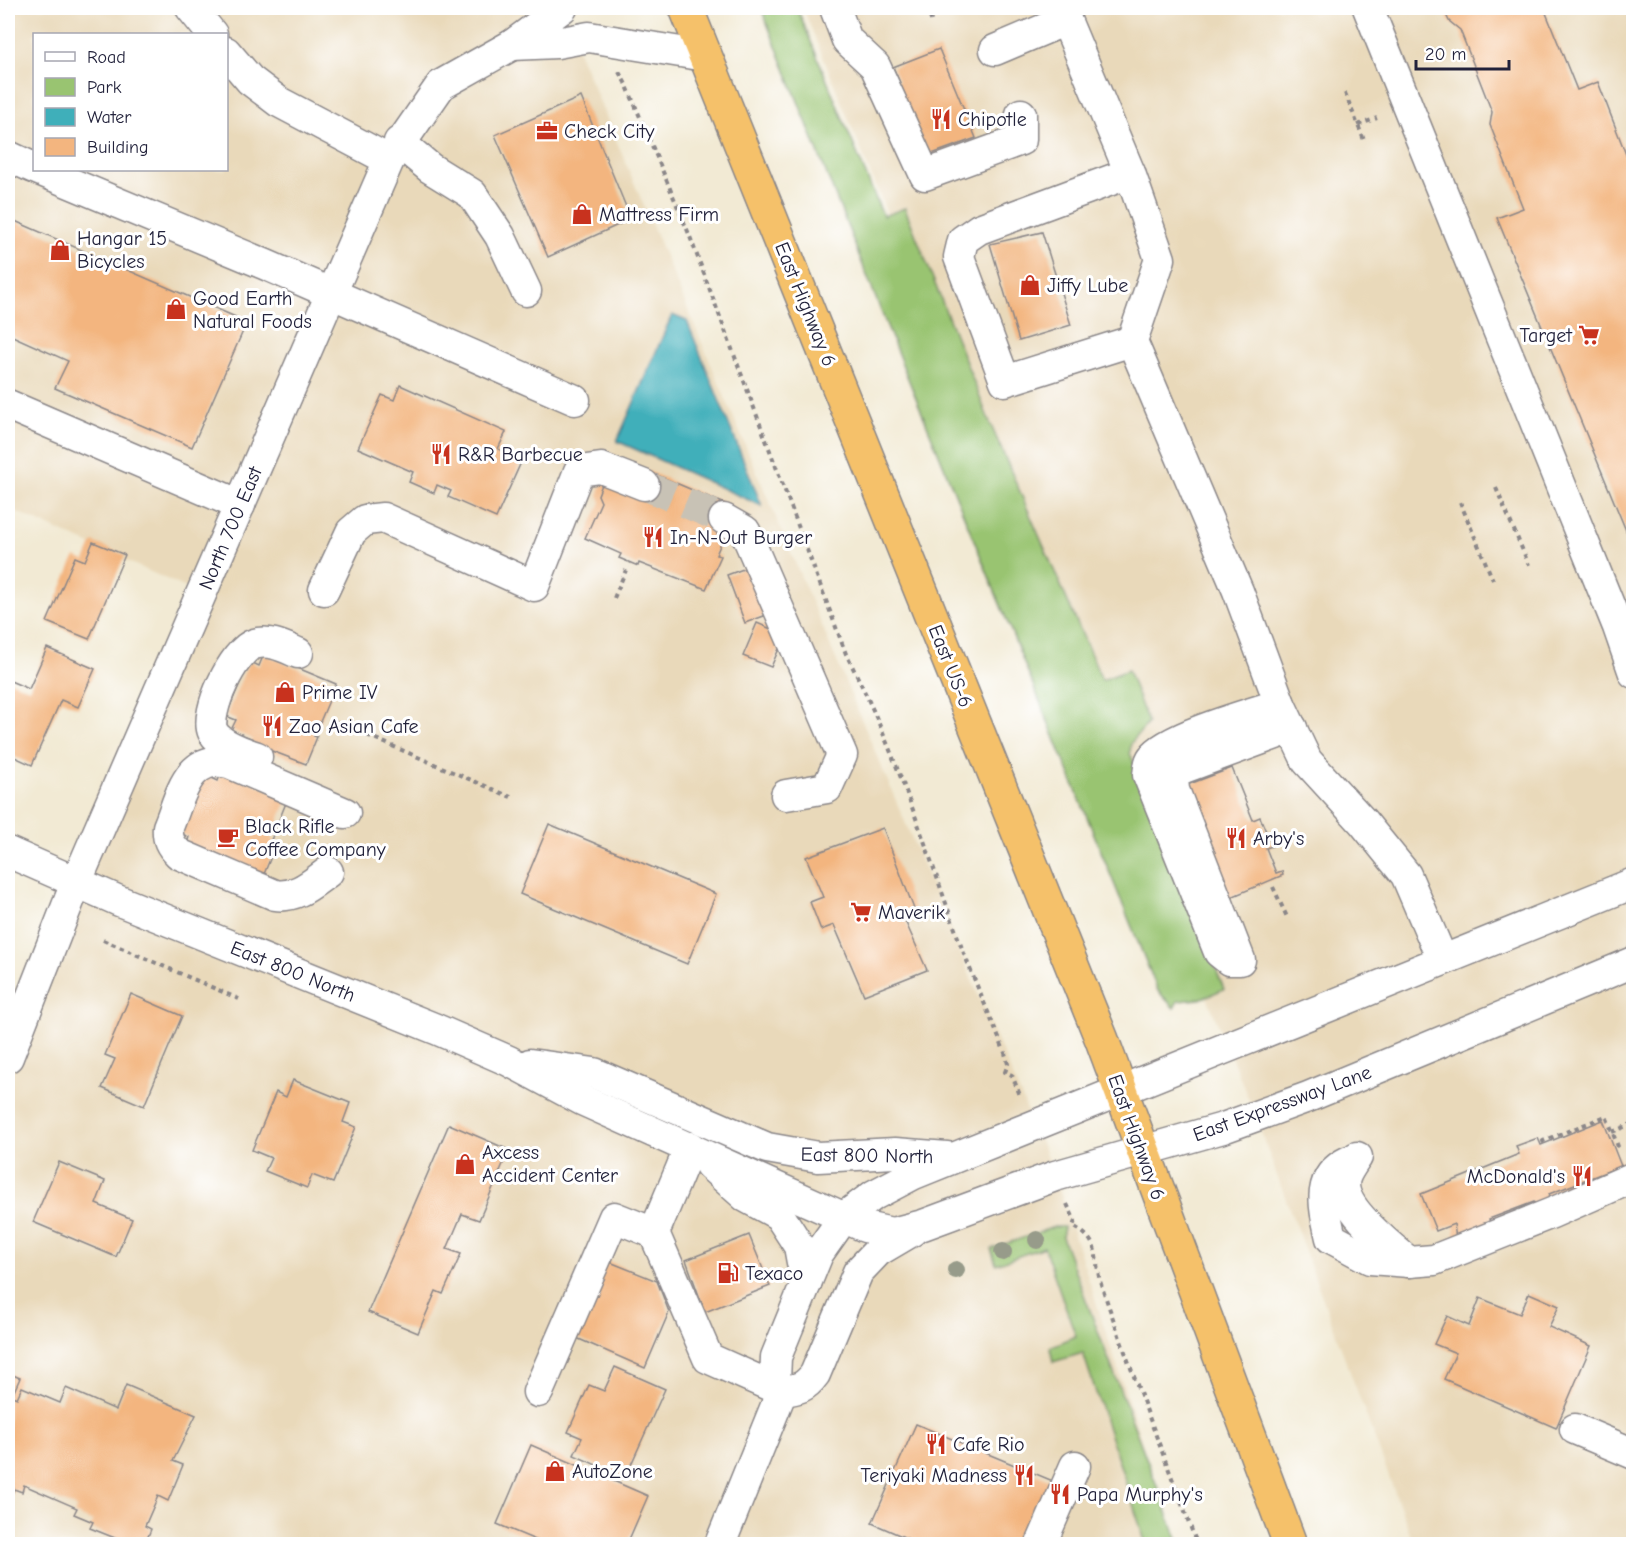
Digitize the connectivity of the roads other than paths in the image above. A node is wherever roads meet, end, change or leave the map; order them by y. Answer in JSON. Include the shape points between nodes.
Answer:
{"nodes":[{"id":1,"x":191,"y":8,"type":"edge"},
{"id":2,"x":562,"y":8,"type":"edge"},
{"id":3,"x":686,"y":8,"type":"edge"},
{"id":4,"x":835,"y":8,"type":"edge"},
{"id":5,"x":1368,"y":8,"type":"edge"},
{"id":6,"x":1063,"y":14,"type":"edge"},
{"id":7,"x":211,"y":33,"type":"edge"},
{"id":8,"x":512,"y":45,"type":"junction"},
{"id":9,"x":995,"y":50,"type":"dead end"},
{"id":10,"x":228,"y":54,"type":"edge"},
{"id":11,"x":705,"y":56,"type":"junction"},
{"id":12,"x":1021,"y":114,"type":"dead end"},
{"id":13,"x":394,"y":151,"type":"junction"},
{"id":14,"x":8,"y":156,"type":"edge"},
{"id":15,"x":33,"y":168,"type":"edge"},
{"id":16,"x":41,"y":171,"type":"edge"},
{"id":17,"x":1130,"y":173,"type":"junction"},
{"id":18,"x":526,"y":291,"type":"dead end"},
{"id":19,"x":330,"y":294,"type":"junction"},
{"id":20,"x":1132,"y":340,"type":"junction"},
{"id":21,"x":575,"y":400,"type":"dead end"},
{"id":22,"x":8,"y":405,"type":"edge"},
{"id":23,"x":644,"y":485,"type":"tunnel mouth"},
{"id":24,"x":240,"y":505,"type":"junction"},
{"id":25,"x":724,"y":519,"type":"tunnel mouth"},
{"id":26,"x":324,"y":591,"type":"dead end"},
{"id":27,"x":925,"y":600,"type":"joint"},
{"id":28,"x":298,"y":653,"type":"dead end"},
{"id":29,"x":1634,"y":673,"type":"edge"},
{"id":30,"x":1286,"y":716,"type":"junction"},
{"id":31,"x":978,"y":731,"type":"joint"},
{"id":32,"x":786,"y":795,"type":"dead end"},
{"id":33,"x":8,"y":852,"type":"edge"},
{"id":34,"x":328,"y":872,"type":"dead end"},
{"id":35,"x":76,"y":883,"type":"junction"},
{"id":36,"x":1634,"y":884,"type":"edge"},
{"id":37,"x":1443,"y":959,"type":"junction"},
{"id":38,"x":1634,"y":962,"type":"edge"},
{"id":39,"x":8,"y":1057,"type":"edge"},
{"id":40,"x":509,"y":1061,"type":"junction"},
{"id":41,"x":1121,"y":1091,"type":"junction"},
{"id":42,"x":690,"y":1147,"type":"junction"},
{"id":43,"x":767,"y":1148,"type":"junction"},
{"id":44,"x":1142,"y":1151,"type":"junction"},
{"id":45,"x":955,"y":1157,"type":"junction"},
{"id":46,"x":1357,"y":1157,"type":"dead end"},
{"id":47,"x":1634,"y":1178,"type":"edge"},
{"id":48,"x":844,"y":1217,"type":"junction"},
{"id":49,"x":923,"y":1225,"type":"junction"},
{"id":50,"x":654,"y":1233,"type":"junction"},
{"id":51,"x":858,"y":1272,"type":"junction"},
{"id":52,"x":806,"y":1284,"type":"junction"},
{"id":53,"x":782,"y":1391,"type":"junction"},
{"id":54,"x":538,"y":1392,"type":"dead end"},
{"id":55,"x":1575,"y":1429,"type":"dead end"},
{"id":56,"x":1634,"y":1454,"type":"edge"},
{"id":57,"x":1075,"y":1466,"type":"dead end"},
{"id":58,"x":720,"y":1545,"type":"edge"},
{"id":59,"x":1041,"y":1545,"type":"edge"},
{"id":60,"x":1290,"y":1545,"type":"edge"}],
"edges":[{"from":1,"to":7,"type":"street"},
{"from":2,"to":8,"type":"street","name":"North 700 East"},
{"from":3,"to":11,"type":"highway","name":"East Highway 6"},
{"from":4,"to":12,"type":"street","via":[[893,153],[909,174],[925,175],[1021,140]]},
{"from":5,"to":29,"type":"street"},
{"from":6,"to":9,"type":"street"},
{"from":6,"to":17,"type":"street"},
{"from":8,"to":11,"type":"street","name":"North 700 East","via":[[590,37]]},
{"from":8,"to":13,"type":"street","name":"North 700 East","via":[[441,85]]},
{"from":10,"to":13,"type":"street","via":[[250,80],[279,102]]},
{"from":11,"to":27,"type":"highway","name":"East Highway 6"},
{"from":13,"to":18,"type":"street","via":[[472,194],[500,236]]},
{"from":13,"to":19,"type":"street","name":"North 700 East"},
{"from":14,"to":15,"type":"street"},
{"from":16,"to":19,"type":"street"},
{"from":17,"to":20,"type":"street","via":[[1160,259]]},
{"from":17,"to":20,"type":"street","via":[[979,229],[963,240],[959,257],[1005,381]]},
{"from":19,"to":21,"type":"street"},
{"from":19,"to":24,"type":"street","name":"North 700 East"},
{"from":20,"to":30,"type":"street"},
{"from":22,"to":24,"type":"street"},
{"from":23,"to":26,"type":"street","via":[[602,468],[579,471],[534,586],[383,518],[365,520],[351,532]]},
{"from":24,"to":35,"type":"street","name":"North 700 East"},
{"from":25,"to":32,"type":"street","via":[[745,531],[842,755],[827,788]]},
{"from":27,"to":31,"type":"highway","name":"East US-6"},
{"from":28,"to":34,"type":"street","via":[[268,642],[242,649],[214,705],[213,731],[233,747],[349,806],[215,760],[194,770],[167,837],[179,854],[275,895],[300,892]]},
{"from":30,"to":30,"type":"street","via":[[1181,769],[1173,778],[1174,790],[1240,960],[1228,960],[1219,952],[1148,775],[1151,758],[1162,747],[1247,714]]},
{"from":30,"to":37,"type":"street","via":[[1307,761],[1406,875]]},
{"from":31,"to":41,"type":"highway","name":"East Highway 6"},
{"from":33,"to":35,"type":"street","name":"East 800 North"},
{"from":35,"to":39,"type":"street","name":"North 700 East"},
{"from":35,"to":40,"type":"street","name":"East 800 North"},
{"from":36,"to":37,"type":"street"},
{"from":37,"to":41,"type":"street"},
{"from":38,"to":44,"type":"street","name":"East Expressway Lane","via":[[1308,1096],[1223,1128]]},
{"from":40,"to":42,"type":"street","name":"East 800 North","via":[[582,1100]]},
{"from":40,"to":43,"type":"street","name":"East 800 North","via":[[594,1073]]},
{"from":41,"to":44,"type":"highway","name":"East Highway 6"},
{"from":41,"to":45,"type":"street"},
{"from":42,"to":48,"type":"street","name":"East 800 North"},
{"from":42,"to":50,"type":"street"},
{"from":42,"to":52,"type":"street","via":[[746,1197],[779,1215],[799,1246]]},
{"from":43,"to":45,"type":"street","name":"East 800 North","via":[[818,1157],[895,1153]]},
{"from":43,"to":48,"type":"street","via":[[804,1177]]},
{"from":44,"to":49,"type":"street","name":"East Expressway Lane","via":[[1055,1176]]},
{"from":44,"to":60,"type":"highway","name":"East Highway 6"},
{"from":45,"to":48,"type":"street","via":[[892,1184]]},
{"from":46,"to":47,"type":"street","via":[[1344,1180],[1348,1201],[1374,1232],[1409,1263],[1445,1256]]},
{"from":48,"to":49,"type":"street","name":"East 800 North","via":[[892,1233]]},
{"from":48,"to":51,"type":"street"},
{"from":48,"to":52,"type":"street","via":[[818,1254]]},
{"from":49,"to":51,"type":"street","via":[[878,1251]]},
{"from":50,"to":53,"type":"street","via":[[708,1358]]},
{"from":50,"to":54,"type":"street","via":[[614,1217]]},
{"from":51,"to":53,"type":"street","via":[[815,1374],[800,1389]]},
{"from":52,"to":53,"type":"street","via":[[776,1357],[775,1381]]},
{"from":53,"to":58,"type":"street"},
{"from":55,"to":56,"type":"street"},
{"from":57,"to":59,"type":"street"}]}
